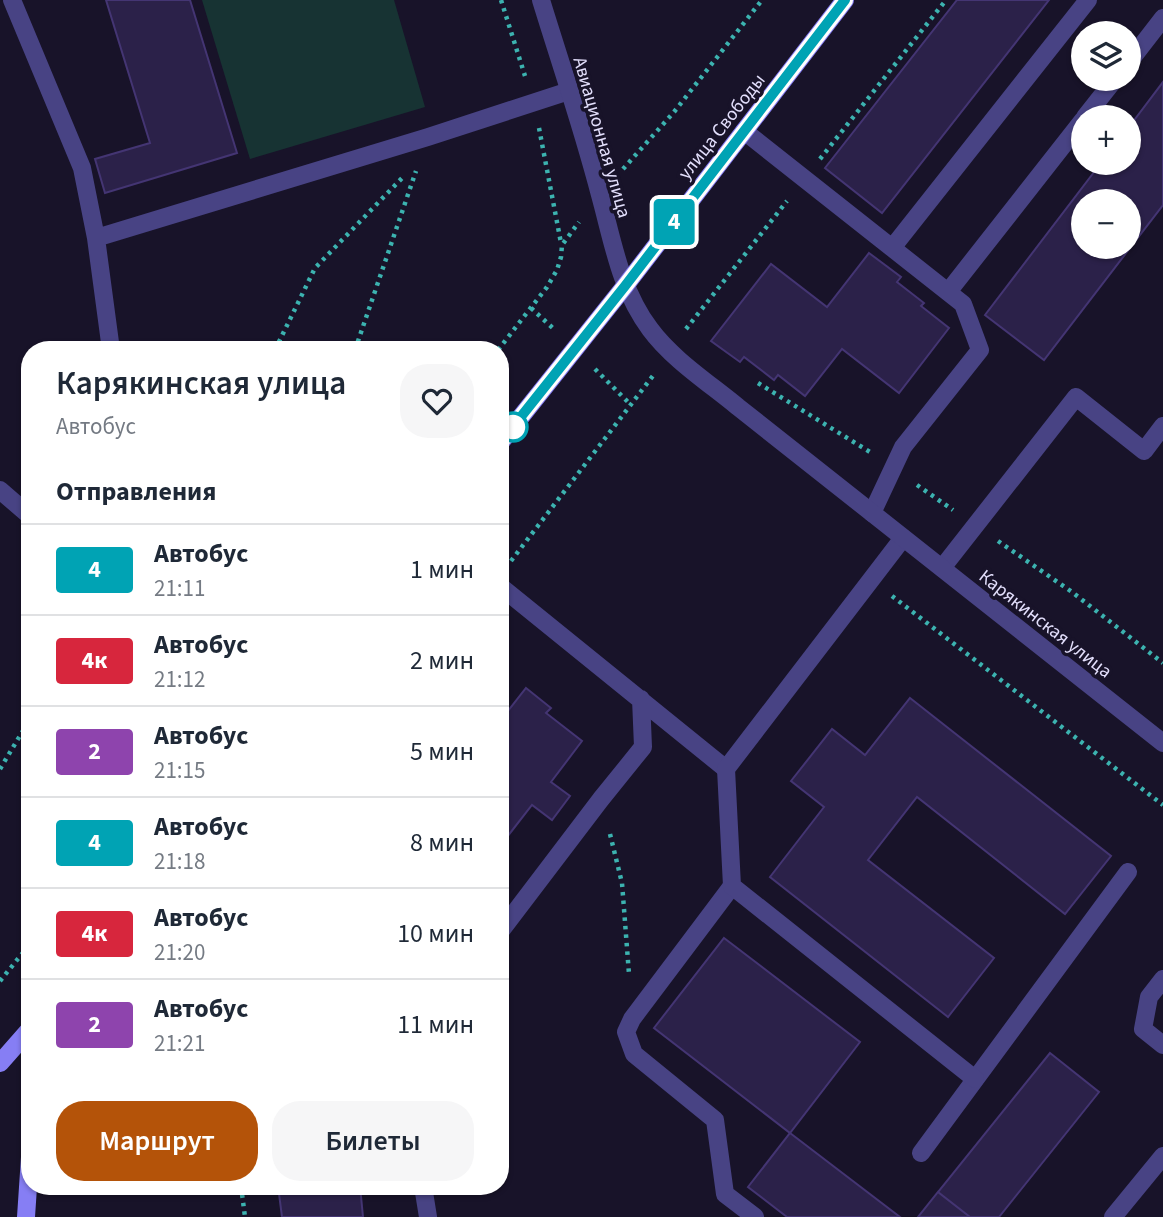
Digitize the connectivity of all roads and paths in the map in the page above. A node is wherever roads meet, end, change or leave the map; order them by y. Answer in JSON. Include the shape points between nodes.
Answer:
{"nodes":[{"id":1,"x":12,"y":0,"type":"edge"},
{"id":2,"x":541,"y":0,"type":"edge"},
{"id":3,"x":845,"y":0,"type":"edge"},
{"id":4,"x":1088,"y":0,"type":"edge"},
{"id":5,"x":1163,"y":18,"type":"edge"},
{"id":6,"x":1141,"y":46,"type":"edge"},
{"id":7,"x":569,"y":91,"type":"junction"},
{"id":8,"x":1105,"y":91,"type":"edge"},
{"id":9,"x":1094,"y":105,"type":"edge"},
{"id":10,"x":744,"y":131,"type":"junction"},
{"id":11,"x":1071,"y":135,"type":"edge"},
{"id":12,"x":428,"y":137,"type":"junction"},
{"id":13,"x":421,"y":158,"type":"junction"},
{"id":14,"x":96,"y":238,"type":"junction"},
{"id":15,"x":892,"y":248,"type":"junction"},
{"id":16,"x":625,"y":286,"type":"junction"},
{"id":17,"x":948,"y":292,"type":"junction"},
{"id":18,"x":696,"y":334,"type":"dead end"},
{"id":19,"x":110,"y":341,"type":"edge"},
{"id":20,"x":279,"y":341,"type":"edge"},
{"id":21,"x":358,"y":341,"type":"edge"},
{"id":22,"x":671,"y":352,"type":"junction"},
{"id":23,"x":747,"y":376,"type":"dead end"},
{"id":24,"x":1163,"y":426,"type":"edge"},
{"id":25,"x":509,"y":432,"type":"edge"},
{"id":26,"x":893,"y":469,"type":"junction"},
{"id":27,"x":0,"y":490,"type":"edge"},
{"id":28,"x":21,"y":508,"type":"edge"},
{"id":29,"x":872,"y":513,"type":"junction"},
{"id":30,"x":975,"y":525,"type":"junction"},
{"id":31,"x":903,"y":538,"type":"junction"},
{"id":32,"x":509,"y":564,"type":"dead end"},
{"id":33,"x":942,"y":568,"type":"junction"},
{"id":34,"x":872,"y":580,"type":"junction"},
{"id":35,"x":509,"y":593,"type":"edge"},
{"id":36,"x":1163,"y":663,"type":"edge"},
{"id":37,"x":641,"y":699,"type":"junction"},
{"id":38,"x":21,"y":734,"type":"edge"},
{"id":39,"x":1163,"y":743,"type":"edge"},
{"id":40,"x":0,"y":769,"type":"edge"},
{"id":41,"x":726,"y":769,"type":"junction"},
{"id":42,"x":601,"y":799,"type":"junction"},
{"id":43,"x":1163,"y":804,"type":"edge"},
{"id":44,"x":1128,"y":872,"type":"dead end"},
{"id":45,"x":732,"y":886,"type":"junction"},
{"id":46,"x":509,"y":920,"type":"edge"},
{"id":47,"x":21,"y":955,"type":"edge"},
{"id":48,"x":1163,"y":979,"type":"edge"},
{"id":49,"x":0,"y":981,"type":"edge"},
{"id":50,"x":632,"y":1019,"type":"junction"},
{"id":51,"x":21,"y":1039,"type":"edge"},
{"id":52,"x":1163,"y":1045,"type":"edge"},
{"id":53,"x":0,"y":1063,"type":"edge"},
{"id":54,"x":975,"y":1079,"type":"junction"},
{"id":55,"x":921,"y":1153,"type":"dead end"},
{"id":56,"x":1163,"y":1156,"type":"edge"},
{"id":57,"x":27,"y":1195,"type":"edge"},
{"id":58,"x":242,"y":1195,"type":"edge"},
{"id":59,"x":424,"y":1195,"type":"edge"},
{"id":60,"x":736,"y":1211,"type":"edge"},
{"id":61,"x":26,"y":1217,"type":"edge"},
{"id":62,"x":245,"y":1217,"type":"edge"},
{"id":63,"x":428,"y":1217,"type":"edge"},
{"id":64,"x":755,"y":1217,"type":"edge"},
{"id":65,"x":1113,"y":1217,"type":"edge"}],
"edges":[{"from":1,"to":14,"type":"street","via":[[82,168]]},
{"from":2,"to":7,"type":"street","name":"Авиационная улица"},
{"from":3,"to":10,"type":"main road","name":"улица Свободы"},
{"from":4,"to":15,"type":"street"},
{"from":5,"to":6,"type":"street"},
{"from":7,"to":12,"type":"street"},
{"from":7,"to":16,"type":"street","name":"Авиационная улица"},
{"from":8,"to":9,"type":"street"},
{"from":10,"to":15,"type":"street"},
{"from":10,"to":16,"type":"main road","name":"улица Свободы"},
{"from":11,"to":17,"type":"street"},
{"from":12,"to":13,"type":"path"},
{"from":12,"to":14,"type":"street"},
{"from":13,"to":20,"type":"path","via":[[315,268]]},
{"from":13,"to":21,"type":"path"},
{"from":14,"to":19,"type":"street"},
{"from":15,"to":17,"type":"street"},
{"from":16,"to":22,"type":"street","name":"Карякинская улица","via":[[651,331]]},
{"from":16,"to":25,"type":"main road","name":"улица Свободы"},
{"from":17,"to":26,"type":"street","via":[[963,304],[980,350],[903,447]]},
{"from":18,"to":22,"type":"path","via":[[690,324]]},
{"from":22,"to":29,"type":"street","name":"Карякинская улица"},
{"from":22,"to":32,"type":"path"},
{"from":23,"to":26,"type":"path"},
{"from":24,"to":30,"type":"street","via":[[1144,451],[1076,397]]},
{"from":26,"to":29,"type":"street"},
{"from":26,"to":30,"type":"path"},
{"from":27,"to":28,"type":"street"},
{"from":29,"to":31,"type":"street","name":"Карякинская улица"},
{"from":30,"to":33,"type":"street"},
{"from":30,"to":36,"type":"path"},
{"from":31,"to":33,"type":"street","name":"Карякинская улица"},
{"from":31,"to":34,"type":"street"},
{"from":33,"to":39,"type":"street","name":"Карякинская улица"},
{"from":34,"to":41,"type":"street"},
{"from":34,"to":43,"type":"path"},
{"from":35,"to":37,"type":"street"},
{"from":37,"to":41,"type":"street"},
{"from":37,"to":42,"type":"street","via":[[643,747]]},
{"from":38,"to":40,"type":"path"},
{"from":41,"to":45,"type":"street"},
{"from":42,"to":46,"type":"street"},
{"from":42,"to":50,"type":"path","via":[[622,883]]},
{"from":44,"to":54,"type":"street"},
{"from":45,"to":50,"type":"street"},
{"from":45,"to":54,"type":"street"},
{"from":47,"to":49,"type":"path"},
{"from":48,"to":52,"type":"street","via":[[1149,997],[1143,1029]]},
{"from":50,"to":60,"type":"street","via":[[626,1032],[634,1054],[715,1120],[725,1194]]},
{"from":51,"to":53,"type":"main road"},
{"from":54,"to":55,"type":"street"},
{"from":56,"to":65,"type":"street"},
{"from":57,"to":61,"type":"main road"},
{"from":58,"to":62,"type":"path"},
{"from":59,"to":63,"type":"street"},
{"from":60,"to":64,"type":"street"}]}
